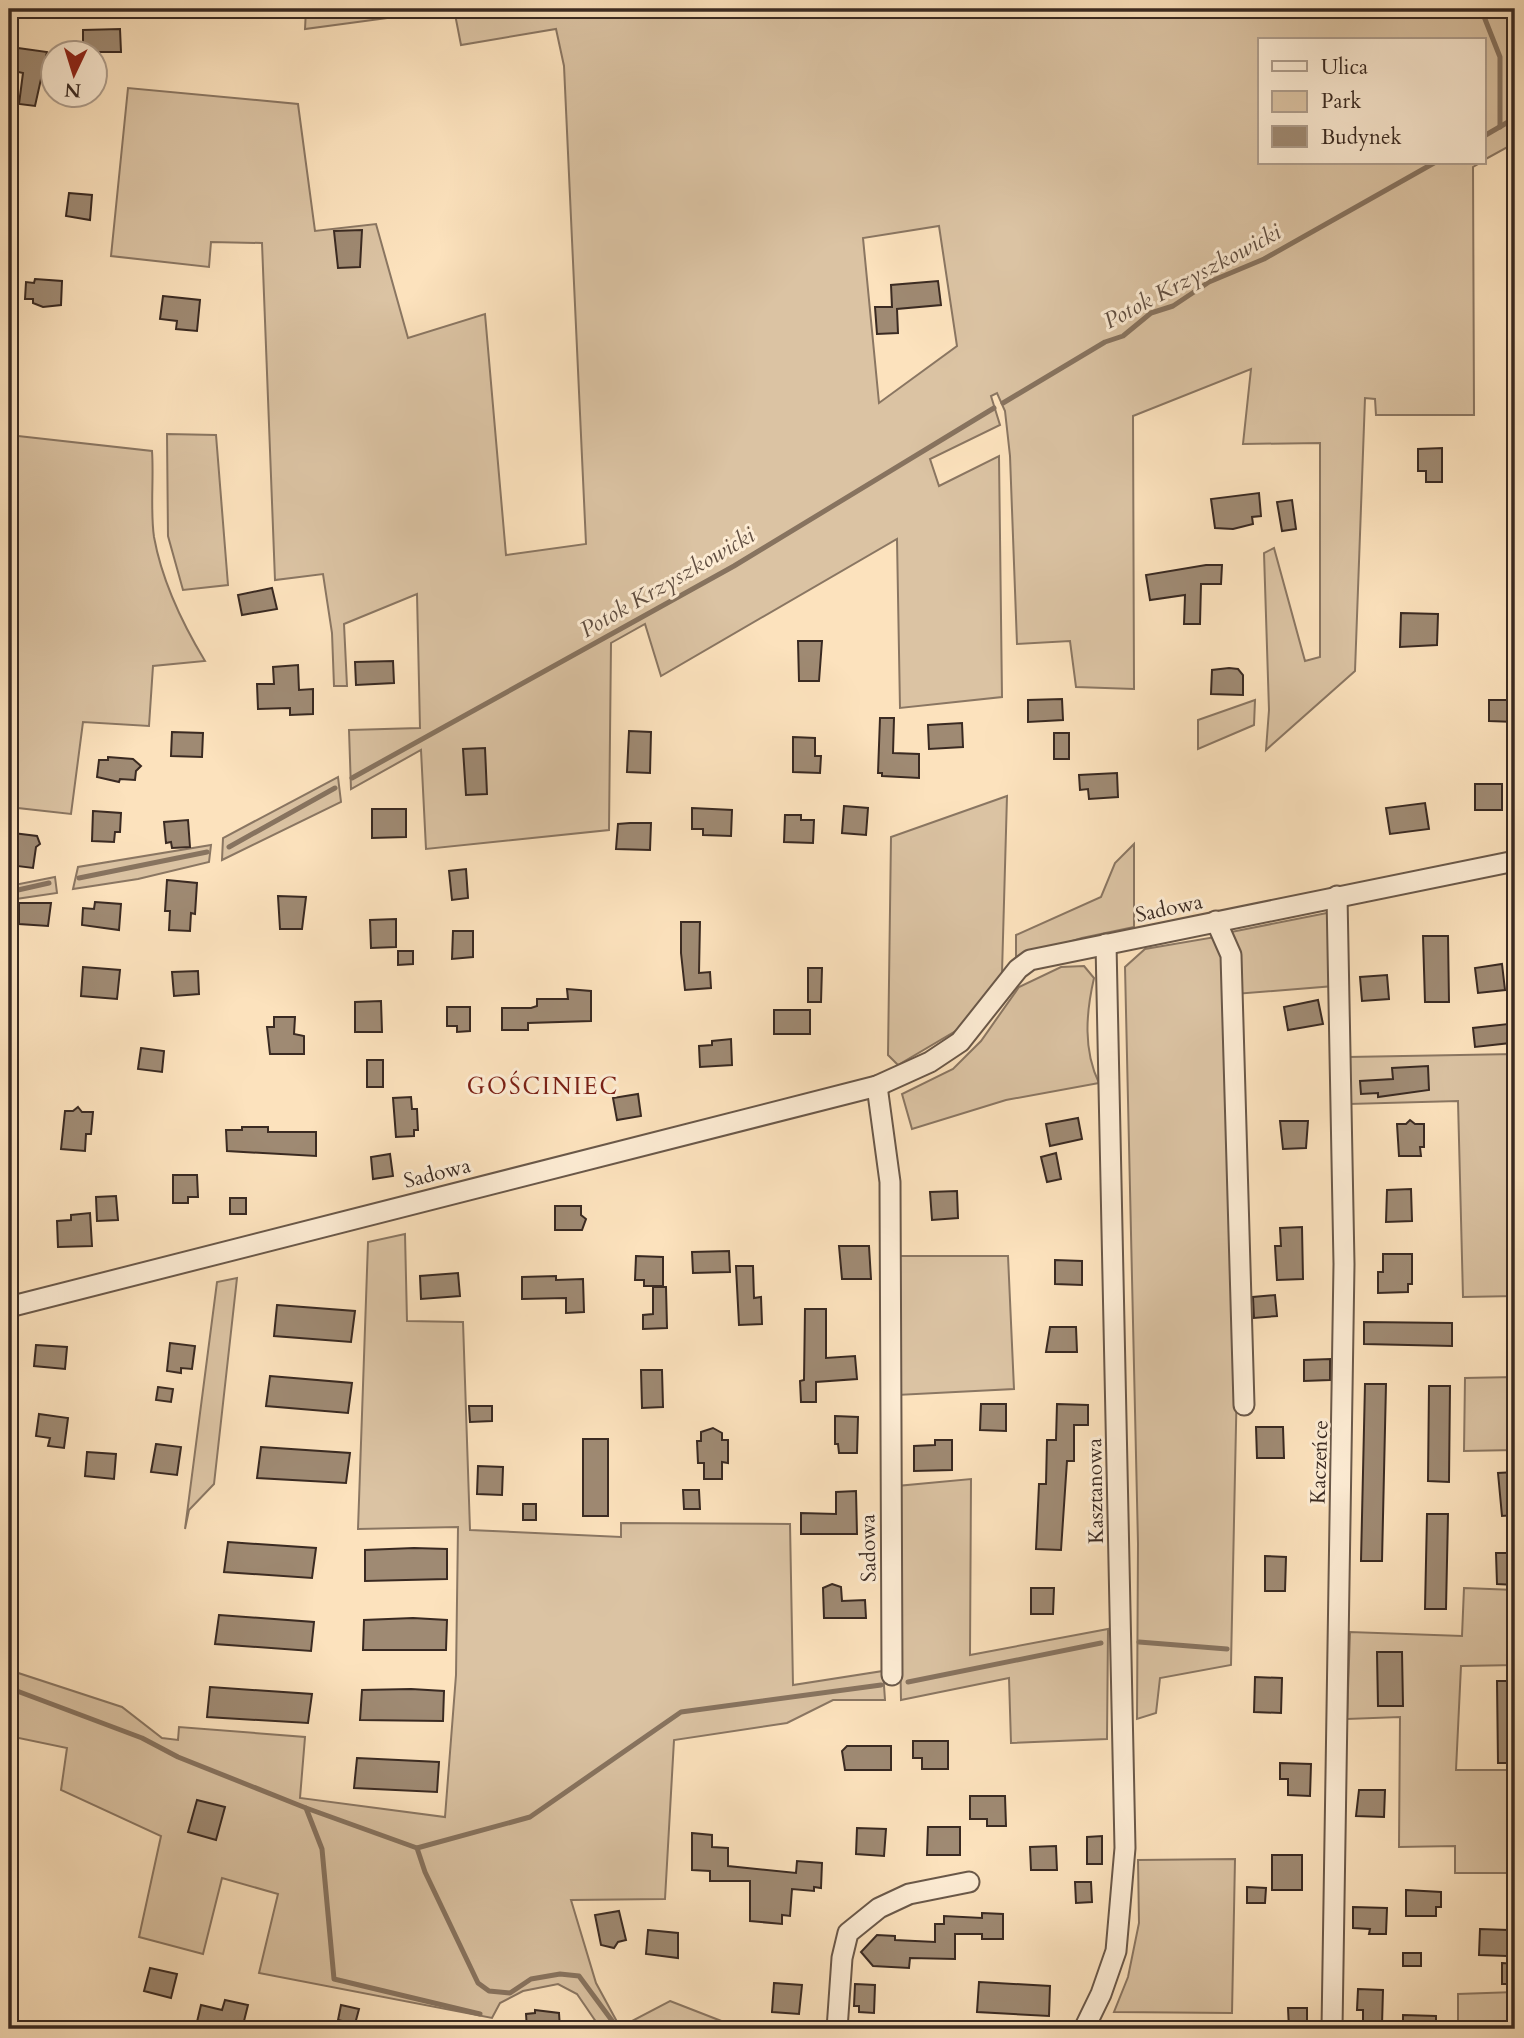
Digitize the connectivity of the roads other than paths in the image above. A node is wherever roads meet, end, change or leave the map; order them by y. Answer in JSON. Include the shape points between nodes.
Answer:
{"nodes":[{"id":1,"x":1515,"y":861,"type":"edge"},
{"id":2,"x":1337,"y":896,"type":"junction"},
{"id":3,"x":1216,"y":921,"type":"junction"},
{"id":4,"x":1105,"y":944,"type":"junction"},
{"id":5,"x":877,"y":1086,"type":"junction"},
{"id":6,"x":9,"y":1307,"type":"edge"},
{"id":7,"x":1244,"y":1405,"type":"dead end"},
{"id":8,"x":892,"y":1675,"type":"dead end"},
{"id":9,"x":969,"y":1882,"type":"dead end"},
{"id":10,"x":837,"y":2029,"type":"edge"},
{"id":11,"x":1084,"y":2029,"type":"edge"},
{"id":12,"x":1332,"y":2029,"type":"edge"}],
"edges":[{"from":1,"to":2,"type":"street","name":"Sadowa"},
{"from":2,"to":3,"type":"street","name":"Sadowa"},
{"from":2,"to":12,"type":"street","name":"Kaczeńce","via":[[1344,1279]]},
{"from":3,"to":4,"type":"street","name":"Sadowa"},
{"from":3,"to":7,"type":"street","via":[[1231,955]]},
{"from":4,"to":5,"type":"street","name":"Sadowa","via":[[1031,960],[1018,969],[960,1042],[930,1062]]},
{"from":4,"to":11,"type":"street","name":"Kasztanowa","via":[[1125,1848],[1116,1951]]},
{"from":5,"to":6,"type":"street","name":"Sadowa"},
{"from":5,"to":8,"type":"street","name":"Sadowa","via":[[891,1182]]},
{"from":9,"to":10,"type":"street","via":[[909,1894],[879,1908],[848,1933]]}]}
